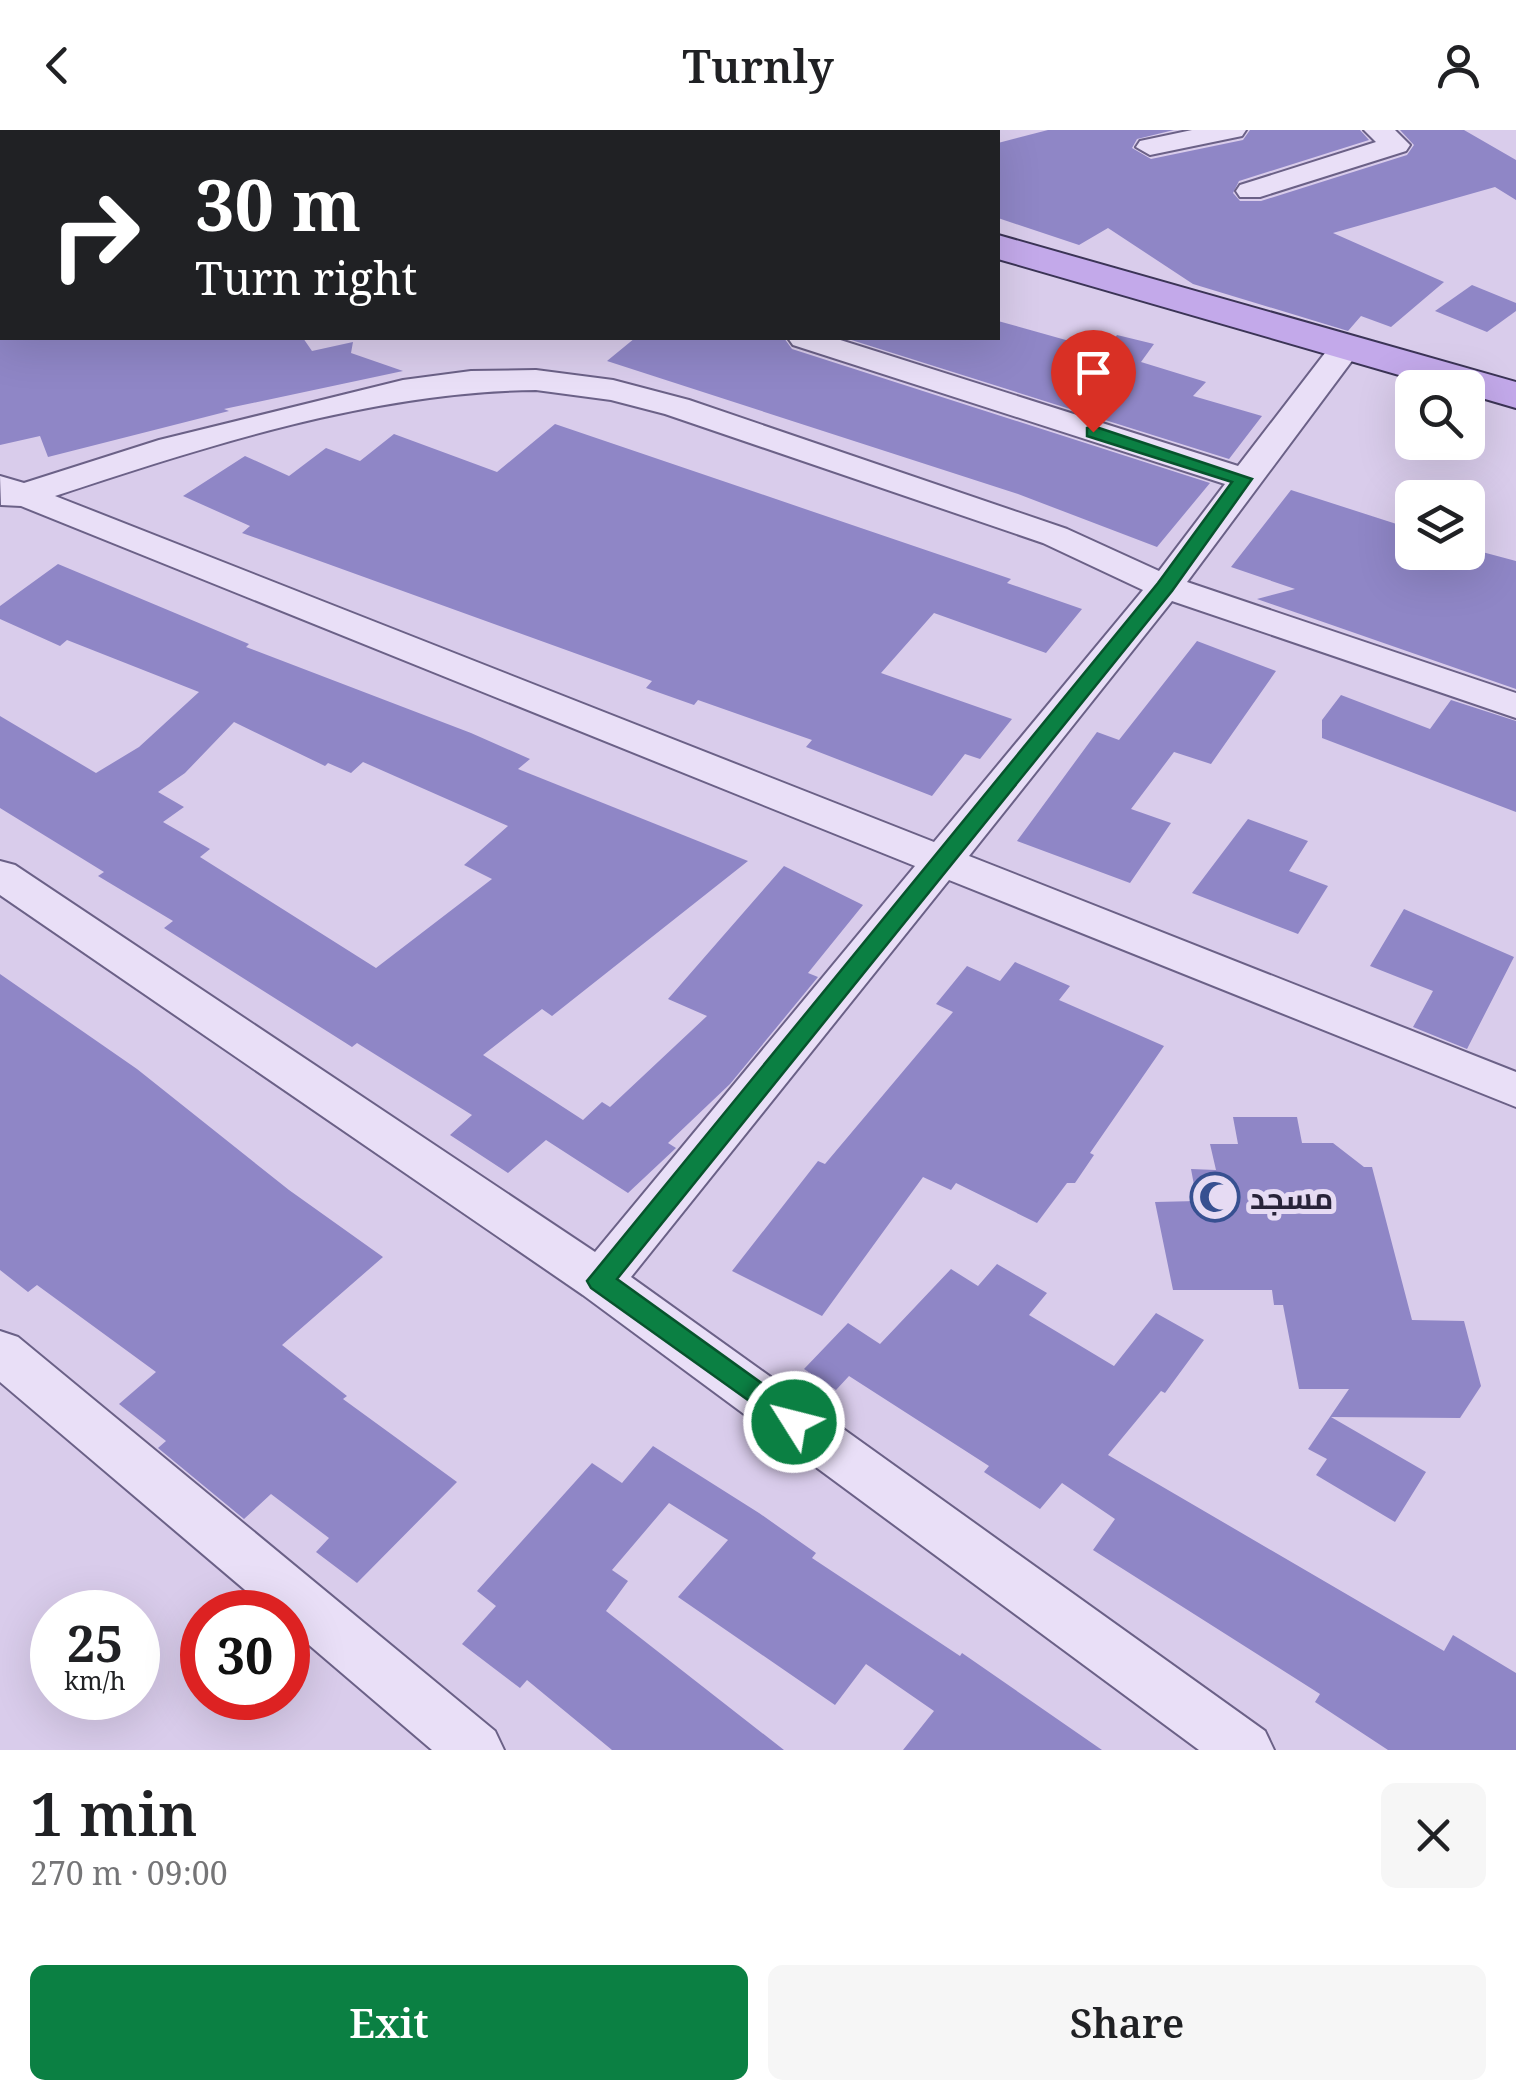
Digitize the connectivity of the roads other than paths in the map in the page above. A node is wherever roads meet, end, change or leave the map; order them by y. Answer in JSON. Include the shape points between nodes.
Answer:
{"nodes":[{"id":1,"x":1232,"y":130,"type":"edge"},
{"id":2,"x":1378,"y":130,"type":"edge"},
{"id":3,"x":1150,"y":148,"type":"dead end"},
{"id":4,"x":1250,"y":191,"type":"dead end"},
{"id":5,"x":1000,"y":248,"type":"edge"},
{"id":6,"x":1000,"y":268,"type":"edge"},
{"id":7,"x":810,"y":340,"type":"edge"},
{"id":8,"x":1338,"y":356,"type":"junction"},
{"id":9,"x":1395,"y":381,"type":"edge"},
{"id":10,"x":1516,"y":396,"type":"edge"},
{"id":11,"x":1485,"y":409,"type":"edge"},
{"id":12,"x":1516,"y":418,"type":"edge"},
{"id":13,"x":1243,"y":479,"type":"junction"},
{"id":14,"x":8,"y":494,"type":"edge"},
{"id":15,"x":1165,"y":587,"type":"junction"},
{"id":16,"x":1516,"y":706,"type":"edge"},
{"id":17,"x":940,"y":858,"type":"junction"},
{"id":18,"x":0,"y":875,"type":"edge"},
{"id":19,"x":1516,"y":1090,"type":"edge"},
{"id":20,"x":600,"y":1281,"type":"junction"},
{"id":21,"x":0,"y":1352,"type":"edge"},
{"id":22,"x":475,"y":1750,"type":"edge"},
{"id":23,"x":1244,"y":1750,"type":"edge"}],
"edges":[{"from":1,"to":3,"type":"street"},
{"from":2,"to":4,"type":"street","via":[[1396,144]]},
{"from":5,"to":8,"type":"main road"},
{"from":6,"to":8,"type":"main road"},
{"from":7,"to":13,"type":"street"},
{"from":8,"to":9,"type":"main road"},
{"from":8,"to":10,"type":"main road"},
{"from":8,"to":13,"type":"street"},
{"from":11,"to":12,"type":"main road"},
{"from":13,"to":15,"type":"street"},
{"from":14,"to":15,"type":"street","via":[[403,390],[536,380],[677,407],[1055,536]]},
{"from":14,"to":17,"type":"street"},
{"from":15,"to":16,"type":"street"},
{"from":15,"to":17,"type":"street"},
{"from":17,"to":19,"type":"street"},
{"from":17,"to":20,"type":"street"},
{"from":18,"to":20,"type":"street"},
{"from":20,"to":23,"type":"street"},
{"from":21,"to":22,"type":"street"}]}
